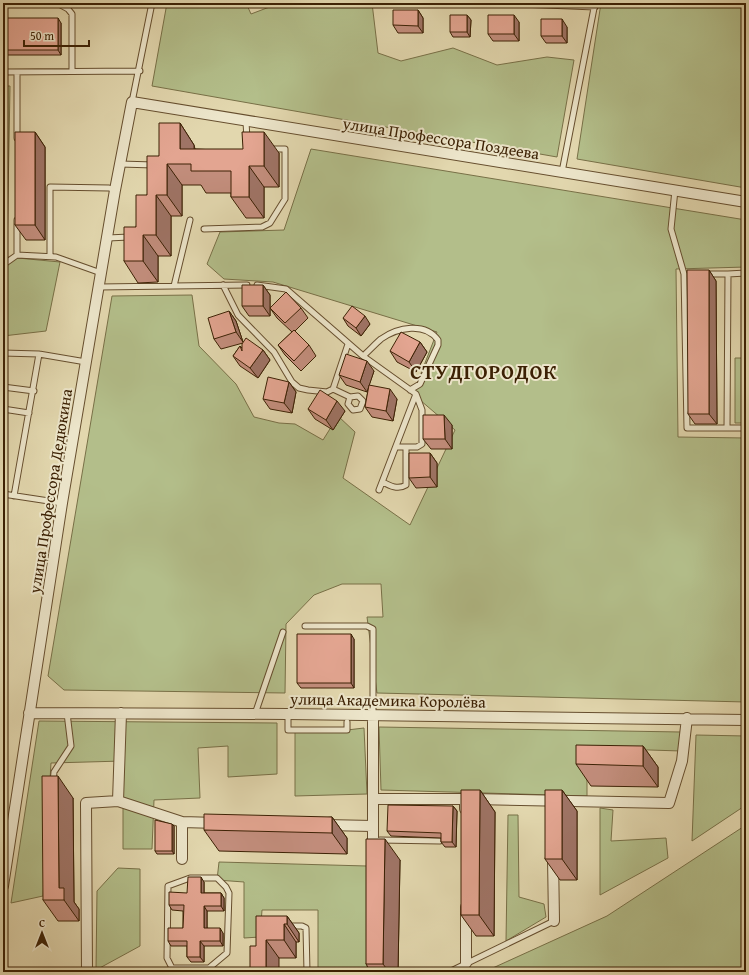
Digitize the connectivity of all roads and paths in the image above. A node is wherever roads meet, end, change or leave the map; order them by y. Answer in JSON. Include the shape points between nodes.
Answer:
{"nodes":[{"id":1,"x":57,"y":3,"type":"edge"},
{"id":2,"x":152,"y":3,"type":"edge"},
{"id":3,"x":496,"y":3,"type":"edge"},
{"id":4,"x":595,"y":5,"type":"edge"},
{"id":5,"x":72,"y":71,"type":"junction"},
{"id":6,"x":140,"y":71,"type":"junction"},
{"id":7,"x":3,"y":72,"type":"edge"},
{"id":8,"x":17,"y":72,"type":"junction"},
{"id":9,"x":132,"y":102,"type":"junction"},
{"id":10,"x":246,"y":122,"type":"junction"},
{"id":11,"x":17,"y":143,"type":"edge"},
{"id":12,"x":247,"y":143,"type":"edge"},
{"id":13,"x":262,"y":149,"type":"edge"},
{"id":14,"x":120,"y":164,"type":"junction"},
{"id":15,"x":163,"y":165,"type":"edge"},
{"id":16,"x":562,"y":172,"type":"junction"},
{"id":17,"x":115,"y":190,"type":"junction"},
{"id":18,"x":675,"y":190,"type":"junction"},
{"id":19,"x":746,"y":202,"type":"edge"},
{"id":20,"x":17,"y":215,"type":"edge"},
{"id":21,"x":190,"y":220,"type":"dead end"},
{"id":22,"x":204,"y":229,"type":"dead end"},
{"id":23,"x":136,"y":237,"type":"edge"},
{"id":24,"x":108,"y":238,"type":"junction"},
{"id":25,"x":17,"y":255,"type":"junction"},
{"id":26,"x":50,"y":256,"type":"junction"},
{"id":27,"x":3,"y":265,"type":"edge"},
{"id":28,"x":101,"y":273,"type":"junction"},
{"id":29,"x":746,"y":273,"type":"edge"},
{"id":30,"x":684,"y":274,"type":"junction"},
{"id":31,"x":691,"y":274,"type":"edge"},
{"id":32,"x":699,"y":274,"type":"edge"},
{"id":33,"x":728,"y":274,"type":"junction"},
{"id":34,"x":223,"y":285,"type":"junction"},
{"id":35,"x":174,"y":286,"type":"junction"},
{"id":36,"x":99,"y":287,"type":"junction"},
{"id":37,"x":348,"y":344,"type":"junction"},
{"id":38,"x":3,"y":353,"type":"edge"},
{"id":39,"x":39,"y":354,"type":"junction"},
{"id":40,"x":363,"y":356,"type":"junction"},
{"id":41,"x":86,"y":362,"type":"junction"},
{"id":42,"x":3,"y":387,"type":"edge"},
{"id":43,"x":333,"y":389,"type":"junction"},
{"id":44,"x":410,"y":390,"type":"junction"},
{"id":45,"x":34,"y":391,"type":"junction"},
{"id":46,"x":416,"y":394,"type":"junction"},
{"id":47,"x":350,"y":397,"type":"dead end"},
{"id":48,"x":3,"y":409,"type":"edge"},
{"id":49,"x":29,"y":413,"type":"junction"},
{"id":50,"x":727,"y":428,"type":"junction"},
{"id":51,"x":746,"y":428,"type":"edge"},
{"id":52,"x":397,"y":447,"type":"junction"},
{"id":53,"x":406,"y":447,"type":"junction"},
{"id":54,"x":382,"y":482,"type":"junction"},
{"id":55,"x":379,"y":490,"type":"dead end"},
{"id":56,"x":3,"y":494,"type":"edge"},
{"id":57,"x":14,"y":496,"type":"junction"},
{"id":58,"x":62,"y":504,"type":"junction"},
{"id":59,"x":305,"y":626,"type":"dead end"},
{"id":60,"x":283,"y":632,"type":"dead end"},
{"id":61,"x":29,"y":713,"type":"junction"},
{"id":62,"x":67,"y":713,"type":"junction"},
{"id":63,"x":121,"y":714,"type":"junction"},
{"id":64,"x":255,"y":714,"type":"junction"},
{"id":65,"x":288,"y":714,"type":"junction"},
{"id":66,"x":373,"y":715,"type":"junction"},
{"id":67,"x":687,"y":718,"type":"junction"},
{"id":68,"x":746,"y":720,"type":"edge"},
{"id":69,"x":348,"y":722,"type":"dead end"},
{"id":70,"x":53,"y":787,"type":"edge"},
{"id":71,"x":373,"y":799,"type":"junction"},
{"id":72,"x":465,"y":799,"type":"junction"},
{"id":73,"x":118,"y":801,"type":"junction"},
{"id":74,"x":182,"y":822,"type":"junction"},
{"id":75,"x":465,"y":822,"type":"edge"},
{"id":76,"x":227,"y":823,"type":"edge"},
{"id":77,"x":318,"y":825,"type":"edge"},
{"id":78,"x":373,"y":826,"type":"junction"},
{"id":79,"x":373,"y":840,"type":"junction"},
{"id":80,"x":440,"y":841,"type":"edge"},
{"id":81,"x":553,"y":845,"type":"edge"},
{"id":82,"x":182,"y":859,"type":"dead end"},
{"id":83,"x":373,"y":863,"type":"edge"},
{"id":84,"x":3,"y":886,"type":"edge"},
{"id":85,"x":466,"y":893,"type":"edge"},
{"id":86,"x":554,"y":921,"type":"joint"},
{"id":87,"x":281,"y":926,"type":"edge"},
{"id":88,"x":466,"y":963,"type":"junction"},
{"id":89,"x":170,"y":970,"type":"edge"},
{"id":90,"x":87,"y":972,"type":"edge"},
{"id":91,"x":307,"y":972,"type":"edge"},
{"id":92,"x":449,"y":972,"type":"edge"}],
"edges":[{"from":1,"to":5,"type":"lane","via":[[72,14]]},
{"from":2,"to":6,"type":"lane"},
{"from":3,"to":4,"type":"lane"},
{"from":4,"to":16,"type":"lane"},
{"from":5,"to":6,"type":"lane"},
{"from":5,"to":8,"type":"lane"},
{"from":6,"to":9,"type":"lane"},
{"from":7,"to":8,"type":"lane"},
{"from":8,"to":11,"type":"lane"},
{"from":9,"to":10,"type":"street","name":"улица Профессора Поздеева"},
{"from":9,"to":14,"type":"street","name":"улица Профессора Дедюкина"},
{"from":10,"to":12,"type":"lane"},
{"from":10,"to":16,"type":"street","name":"улица Профессора Поздеева"},
{"from":13,"to":22,"type":"lane","via":[[285,149],[285,199],[274,219],[262,227]]},
{"from":14,"to":15,"type":"lane"},
{"from":14,"to":17,"type":"street","name":"улица Профессора Дедюкина"},
{"from":16,"to":18,"type":"street","name":"улица Профессора Поздеева"},
{"from":17,"to":24,"type":"street","name":"улица Профессора Дедюкина"},
{"from":17,"to":26,"type":"lane","via":[[50,187]]},
{"from":18,"to":19,"type":"street","name":"улица Профессора Поздеева"},
{"from":18,"to":30,"type":"lane","via":[[671,229]]},
{"from":20,"to":25,"type":"lane"},
{"from":21,"to":35,"type":"lane"},
{"from":23,"to":24,"type":"lane"},
{"from":24,"to":28,"type":"street","name":"улица Профессора Дедюкина"},
{"from":25,"to":26,"type":"lane"},
{"from":25,"to":27,"type":"lane"},
{"from":26,"to":28,"type":"lane"},
{"from":28,"to":36,"type":"street","name":"улица Профессора Дедюкина"},
{"from":29,"to":33,"type":"lane"},
{"from":30,"to":31,"type":"lane"},
{"from":30,"to":50,"type":"lane","via":[[687,428]]},
{"from":32,"to":33,"type":"lane"},
{"from":33,"to":50,"type":"lane"},
{"from":34,"to":35,"type":"lane"},
{"from":34,"to":37,"type":"lane","via":[[265,285],[286,289]]},
{"from":34,"to":43,"type":"lane","via":[[238,315],[274,352],[292,382],[299,388],[308,390],[328,392]]},
{"from":35,"to":36,"type":"lane"},
{"from":36,"to":41,"type":"street","name":"улица Профессора Дедюкина"},
{"from":37,"to":40,"type":"lane"},
{"from":37,"to":43,"type":"lane"},
{"from":38,"to":39,"type":"lane"},
{"from":39,"to":41,"type":"lane"},
{"from":39,"to":45,"type":"lane"},
{"from":40,"to":44,"type":"lane"},
{"from":40,"to":44,"type":"lane","via":[[382,338],[402,329],[421,328],[430,332],[438,340],[438,345],[420,384]]},
{"from":41,"to":58,"type":"street","name":"улица Профессора Дедюкина"},
{"from":42,"to":45,"type":"lane"},
{"from":43,"to":47,"type":"lane"},
{"from":44,"to":46,"type":"lane"},
{"from":45,"to":49,"type":"lane"},
{"from":46,"to":52,"type":"lane"},
{"from":46,"to":53,"type":"lane","via":[[422,410],[422,444],[417,447]]},
{"from":48,"to":49,"type":"lane"},
{"from":49,"to":57,"type":"lane"},
{"from":50,"to":51,"type":"lane"},
{"from":52,"to":53,"type":"lane"},
{"from":52,"to":54,"type":"lane"},
{"from":53,"to":54,"type":"lane","via":[[406,485],[391,487]]},
{"from":54,"to":55,"type":"lane"},
{"from":56,"to":57,"type":"lane"},
{"from":57,"to":58,"type":"lane"},
{"from":58,"to":61,"type":"street","name":"улица Профессора Дедюкина"},
{"from":59,"to":66,"type":"lane","via":[[367,626],[373,629]]},
{"from":60,"to":64,"type":"lane"},
{"from":61,"to":62,"type":"street","name":"улица Академика Королёва"},
{"from":61,"to":84,"type":"street","name":"улица Профессора Дедюкина"},
{"from":62,"to":63,"type":"street","name":"улица Академика Королёва"},
{"from":62,"to":70,"type":"lane","via":[[71,746],[54,772]]},
{"from":63,"to":64,"type":"street","name":"улица Академика Королёва"},
{"from":63,"to":73,"type":"street"},
{"from":64,"to":65,"type":"street","name":"улица Академика Королёва"},
{"from":65,"to":66,"type":"street","name":"улица Академика Королёва"},
{"from":65,"to":69,"type":"lane","via":[[288,730],[348,730]]},
{"from":66,"to":67,"type":"street","name":"улица Академика Королёва"},
{"from":66,"to":71,"type":"street"},
{"from":67,"to":68,"type":"street","name":"улица Академика Королёва"},
{"from":67,"to":72,"type":"street","via":[[682,761],[669,803],[552,804]]},
{"from":71,"to":72,"type":"street"},
{"from":71,"to":78,"type":"street"},
{"from":72,"to":75,"type":"street"},
{"from":73,"to":74,"type":"street"},
{"from":73,"to":90,"type":"street","via":[[86,803]]},
{"from":74,"to":76,"type":"street"},
{"from":74,"to":82,"type":"street"},
{"from":77,"to":78,"type":"street"},
{"from":78,"to":79,"type":"street"},
{"from":79,"to":80,"type":"lane"},
{"from":79,"to":83,"type":"street"},
{"from":81,"to":86,"type":"street"},
{"from":85,"to":88,"type":"street"},
{"from":86,"to":88,"type":"lane"},
{"from":87,"to":91,"type":"lane","via":[[306,928]]},
{"from":88,"to":92,"type":"lane"},
{"from":89,"to":89,"type":"lane","via":[[209,968],[227,954],[229,893],[226,886],[217,878],[190,878],[168,886],[167,958]]}]}
